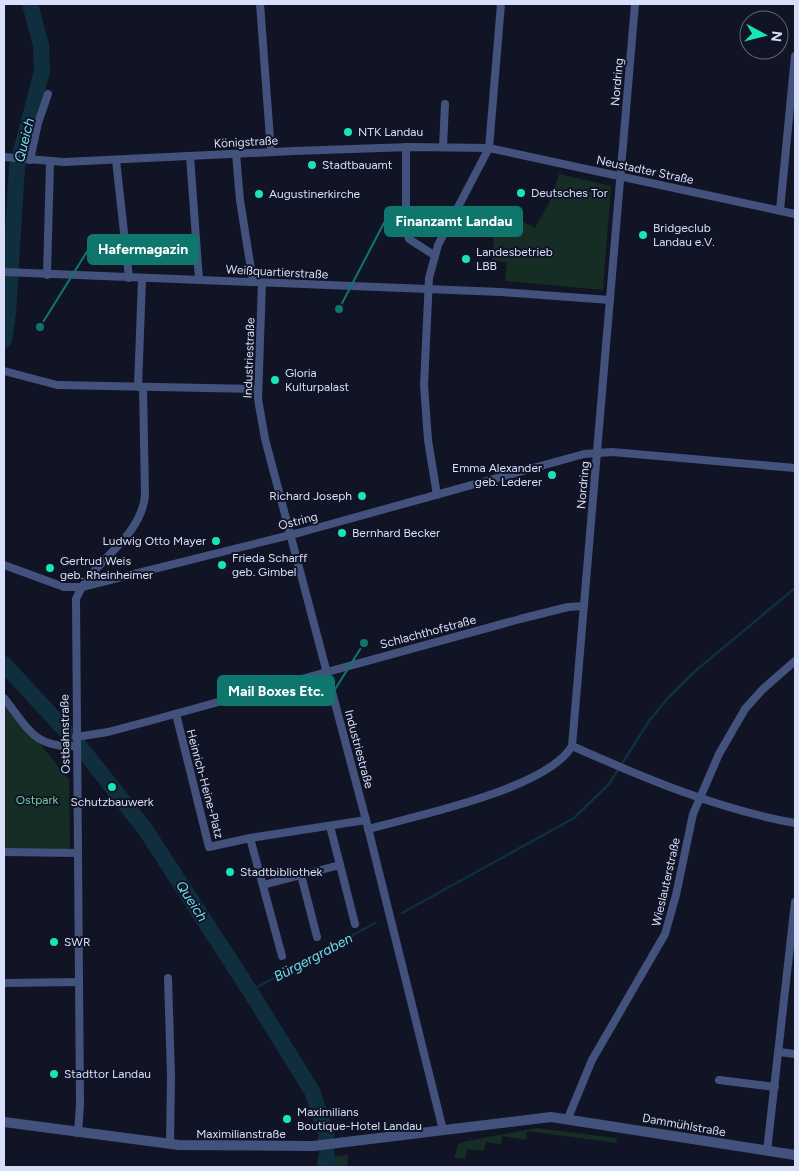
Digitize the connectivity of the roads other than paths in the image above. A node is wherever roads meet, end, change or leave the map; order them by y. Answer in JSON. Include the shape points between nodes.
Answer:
{"nodes":[{"id":1,"x":260,"y":4,"type":"edge"},
{"id":2,"x":501,"y":4,"type":"edge"},
{"id":3,"x":634,"y":4,"type":"edge"},
{"id":4,"x":795,"y":56,"type":"edge"},
{"id":5,"x":48,"y":94,"type":"dead end"},
{"id":6,"x":446,"y":104,"type":"dead end"},
{"id":7,"x":406,"y":147,"type":"junction"},
{"id":8,"x":443,"y":147,"type":"junction"},
{"id":9,"x":489,"y":148,"type":"junction"},
{"id":10,"x":271,"y":152,"type":"junction"},
{"id":11,"x":236,"y":154,"type":"junction"},
{"id":12,"x":190,"y":156,"type":"junction"},
{"id":13,"x":7,"y":157,"type":"edge"},
{"id":14,"x":28,"y":160,"type":"junction"},
{"id":15,"x":116,"y":160,"type":"junction"},
{"id":16,"x":50,"y":162,"type":"junction"},
{"id":17,"x":620,"y":176,"type":"junction"},
{"id":18,"x":780,"y":210,"type":"junction"},
{"id":19,"x":795,"y":214,"type":"edge"},
{"id":20,"x":434,"y":254,"type":"junction"},
{"id":21,"x":197,"y":257,"type":"junction"},
{"id":22,"x":128,"y":262,"type":"junction"},
{"id":23,"x":5,"y":272,"type":"edge"},
{"id":24,"x":47,"y":275,"type":"junction"},
{"id":25,"x":129,"y":278,"type":"junction"},
{"id":26,"x":142,"y":279,"type":"junction"},
{"id":27,"x":198,"y":280,"type":"junction"},
{"id":28,"x":253,"y":282,"type":"junction"},
{"id":29,"x":262,"y":283,"type":"junction"},
{"id":30,"x":428,"y":290,"type":"junction"},
{"id":31,"x":610,"y":300,"type":"junction"},
{"id":32,"x":5,"y":371,"type":"edge"},
{"id":33,"x":140,"y":387,"type":"junction"},
{"id":34,"x":258,"y":389,"type":"junction"},
{"id":35,"x":598,"y":452,"type":"junction"},
{"id":36,"x":795,"y":468,"type":"edge"},
{"id":37,"x":437,"y":495,"type":"junction"},
{"id":38,"x":290,"y":535,"type":"junction"},
{"id":39,"x":4,"y":565,"type":"edge"},
{"id":40,"x":82,"y":587,"type":"junction"},
{"id":41,"x":584,"y":606,"type":"junction"},
{"id":42,"x":795,"y":661,"type":"edge"},
{"id":43,"x":326,"y":672,"type":"junction"},
{"id":44,"x":4,"y":698,"type":"edge"},
{"id":45,"x":176,"y":714,"type":"junction"},
{"id":46,"x":76,"y":737,"type":"junction"},
{"id":47,"x":77,"y":746,"type":"junction"},
{"id":48,"x":572,"y":746,"type":"junction"},
{"id":49,"x":699,"y":798,"type":"junction"},
{"id":50,"x":366,"y":820,"type":"junction"},
{"id":51,"x":795,"y":823,"type":"edge"},
{"id":52,"x":330,"y":826,"type":"junction"},
{"id":53,"x":368,"y":829,"type":"junction"},
{"id":54,"x":250,"y":838,"type":"junction"},
{"id":55,"x":4,"y":852,"type":"edge"},
{"id":56,"x":77,"y":853,"type":"junction"},
{"id":57,"x":340,"y":865,"type":"junction"},
{"id":58,"x":301,"y":875,"type":"junction"},
{"id":59,"x":263,"y":885,"type":"junction"},
{"id":60,"x":795,"y":902,"type":"edge"},
{"id":61,"x":355,"y":924,"type":"dead end"},
{"id":62,"x":317,"y":937,"type":"dead end"},
{"id":63,"x":282,"y":956,"type":"dead end"},
{"id":64,"x":792,"y":967,"type":"edge"},
{"id":65,"x":168,"y":978,"type":"dead end"},
{"id":66,"x":79,"y":982,"type":"junction"},
{"id":67,"x":4,"y":983,"type":"edge"},
{"id":68,"x":779,"y":1052,"type":"junction"},
{"id":69,"x":795,"y":1054,"type":"edge"},
{"id":70,"x":718,"y":1080,"type":"dead end"},
{"id":71,"x":775,"y":1087,"type":"junction"},
{"id":72,"x":568,"y":1118,"type":"junction"},
{"id":73,"x":4,"y":1122,"type":"edge"},
{"id":74,"x":443,"y":1130,"type":"junction"},
{"id":75,"x":78,"y":1133,"type":"junction"},
{"id":76,"x":170,"y":1144,"type":"junction"},
{"id":77,"x":766,"y":1151,"type":"junction"},
{"id":78,"x":795,"y":1155,"type":"edge"}],
"edges":[{"from":1,"to":10,"type":"street"},
{"from":2,"to":9,"type":"street"},
{"from":3,"to":17,"type":"street","name":"Nordring"},
{"from":4,"to":18,"type":"street"},
{"from":5,"to":14,"type":"street"},
{"from":6,"to":8,"type":"street"},
{"from":7,"to":8,"type":"street","name":"Königstraße"},
{"from":7,"to":10,"type":"street","name":"Königstraße"},
{"from":7,"to":20,"type":"street","via":[[406,229],[409,239]]},
{"from":8,"to":9,"type":"street","name":"Königstraße"},
{"from":9,"to":17,"type":"street","name":"Neustadter Straße"},
{"from":9,"to":20,"type":"street"},
{"from":10,"to":11,"type":"street","name":"Königstraße"},
{"from":11,"to":12,"type":"street","name":"Königstraße"},
{"from":11,"to":28,"type":"street"},
{"from":12,"to":15,"type":"street","name":"Königstraße"},
{"from":12,"to":21,"type":"street"},
{"from":13,"to":14,"type":"street","name":"Königstraße"},
{"from":14,"to":16,"type":"street","name":"Königstraße"},
{"from":15,"to":16,"type":"street","name":"Königstraße"},
{"from":15,"to":22,"type":"street"},
{"from":16,"to":24,"type":"street"},
{"from":17,"to":18,"type":"street","name":"Neustadter Straße"},
{"from":17,"to":31,"type":"street","name":"Nordring"},
{"from":18,"to":19,"type":"street","name":"Neustadter Straße"},
{"from":20,"to":30,"type":"street"},
{"from":21,"to":22,"type":"street"},
{"from":21,"to":27,"type":"street"},
{"from":22,"to":25,"type":"street"},
{"from":23,"to":24,"type":"street","name":"Weißquartierstraße"},
{"from":24,"to":25,"type":"street","name":"Weißquartierstraße"},
{"from":25,"to":26,"type":"street","name":"Weißquartierstraße"},
{"from":26,"to":27,"type":"street","name":"Weißquartierstraße"},
{"from":26,"to":33,"type":"street","name":"Ostbahnstraße"},
{"from":27,"to":28,"type":"street","name":"Weißquartierstraße"},
{"from":28,"to":29,"type":"street","name":"Weißquartierstraße"},
{"from":29,"to":30,"type":"street","name":"Weißquartierstraße"},
{"from":29,"to":34,"type":"street","name":"Industriestraße"},
{"from":30,"to":31,"type":"street","name":"Weißquartierstraße"},
{"from":30,"to":37,"type":"street","via":[[424,385],[429,449]]},
{"from":31,"to":35,"type":"street","name":"Nordring"},
{"from":32,"to":33,"type":"street","via":[[49,384]]},
{"from":33,"to":34,"type":"street"},
{"from":33,"to":40,"type":"street","name":"Ostbahnstraße","via":[[143,508],[132,530]]},
{"from":34,"to":38,"type":"street","name":"Industriestraße","via":[[265,439]]},
{"from":35,"to":36,"type":"street","name":"Ostring"},
{"from":35,"to":37,"type":"street","name":"Ostring"},
{"from":35,"to":41,"type":"street","name":"Nordring"},
{"from":37,"to":38,"type":"street","name":"Ostring"},
{"from":38,"to":40,"type":"street","name":"Ostring"},
{"from":38,"to":43,"type":"street","name":"Industriestraße"},
{"from":39,"to":40,"type":"street","name":"Ostring","via":[[64,587]]},
{"from":40,"to":46,"type":"street","name":"Ostbahnstraße","via":[[76,603]]},
{"from":41,"to":43,"type":"street","name":"Schlachthofstraße","via":[[520,619]]},
{"from":41,"to":48,"type":"street","name":"Nordring"},
{"from":42,"to":49,"type":"street","name":"Wieslauterstraße","via":[[745,709]]},
{"from":43,"to":45,"type":"street","name":"Schlachthofstraße"},
{"from":43,"to":50,"type":"street","name":"Industriestraße"},
{"from":44,"to":47,"type":"street","via":[[44,743]]},
{"from":45,"to":46,"type":"street","name":"Schlachthofstraße"},
{"from":45,"to":54,"type":"street","name":"Heinrich-Heine-Platz","via":[[209,847]]},
{"from":46,"to":47,"type":"street","name":"Ostbahnstraße"},
{"from":47,"to":56,"type":"street","name":"Ostbahnstraße"},
{"from":48,"to":49,"type":"street"},
{"from":48,"to":53,"type":"street","via":[[556,763],[505,790]]},
{"from":49,"to":51,"type":"street","via":[[746,813]]},
{"from":49,"to":72,"type":"street","name":"Wieslauterstraße","via":[[665,934],[592,1060]]},
{"from":50,"to":52,"type":"street"},
{"from":50,"to":53,"type":"street","name":"Industriestraße"},
{"from":52,"to":54,"type":"street"},
{"from":52,"to":57,"type":"street"},
{"from":53,"to":74,"type":"street","name":"Industriestraße"},
{"from":54,"to":59,"type":"street"},
{"from":55,"to":56,"type":"street"},
{"from":56,"to":66,"type":"street","name":"Ostbahnstraße"},
{"from":57,"to":58,"type":"street"},
{"from":57,"to":61,"type":"street"},
{"from":58,"to":59,"type":"street"},
{"from":58,"to":62,"type":"street"},
{"from":59,"to":63,"type":"street"},
{"from":60,"to":64,"type":"street"},
{"from":64,"to":68,"type":"street"},
{"from":65,"to":76,"type":"street"},
{"from":66,"to":67,"type":"street"},
{"from":66,"to":75,"type":"street","name":"Ostbahnstraße"},
{"from":68,"to":69,"type":"street"},
{"from":68,"to":71,"type":"street"},
{"from":70,"to":71,"type":"street"},
{"from":71,"to":77,"type":"street"},
{"from":72,"to":74,"type":"street","name":"Maximilianstraße","via":[[520,1119]]},
{"from":72,"to":77,"type":"street","name":"Dammühlstraße"},
{"from":73,"to":75,"type":"street","name":"Maximilianstraße"},
{"from":74,"to":76,"type":"street","name":"Maximilianstraße","via":[[314,1146]]},
{"from":75,"to":76,"type":"street","name":"Maximilianstraße"},
{"from":77,"to":78,"type":"street","name":"Dammühlstraße"}]}
